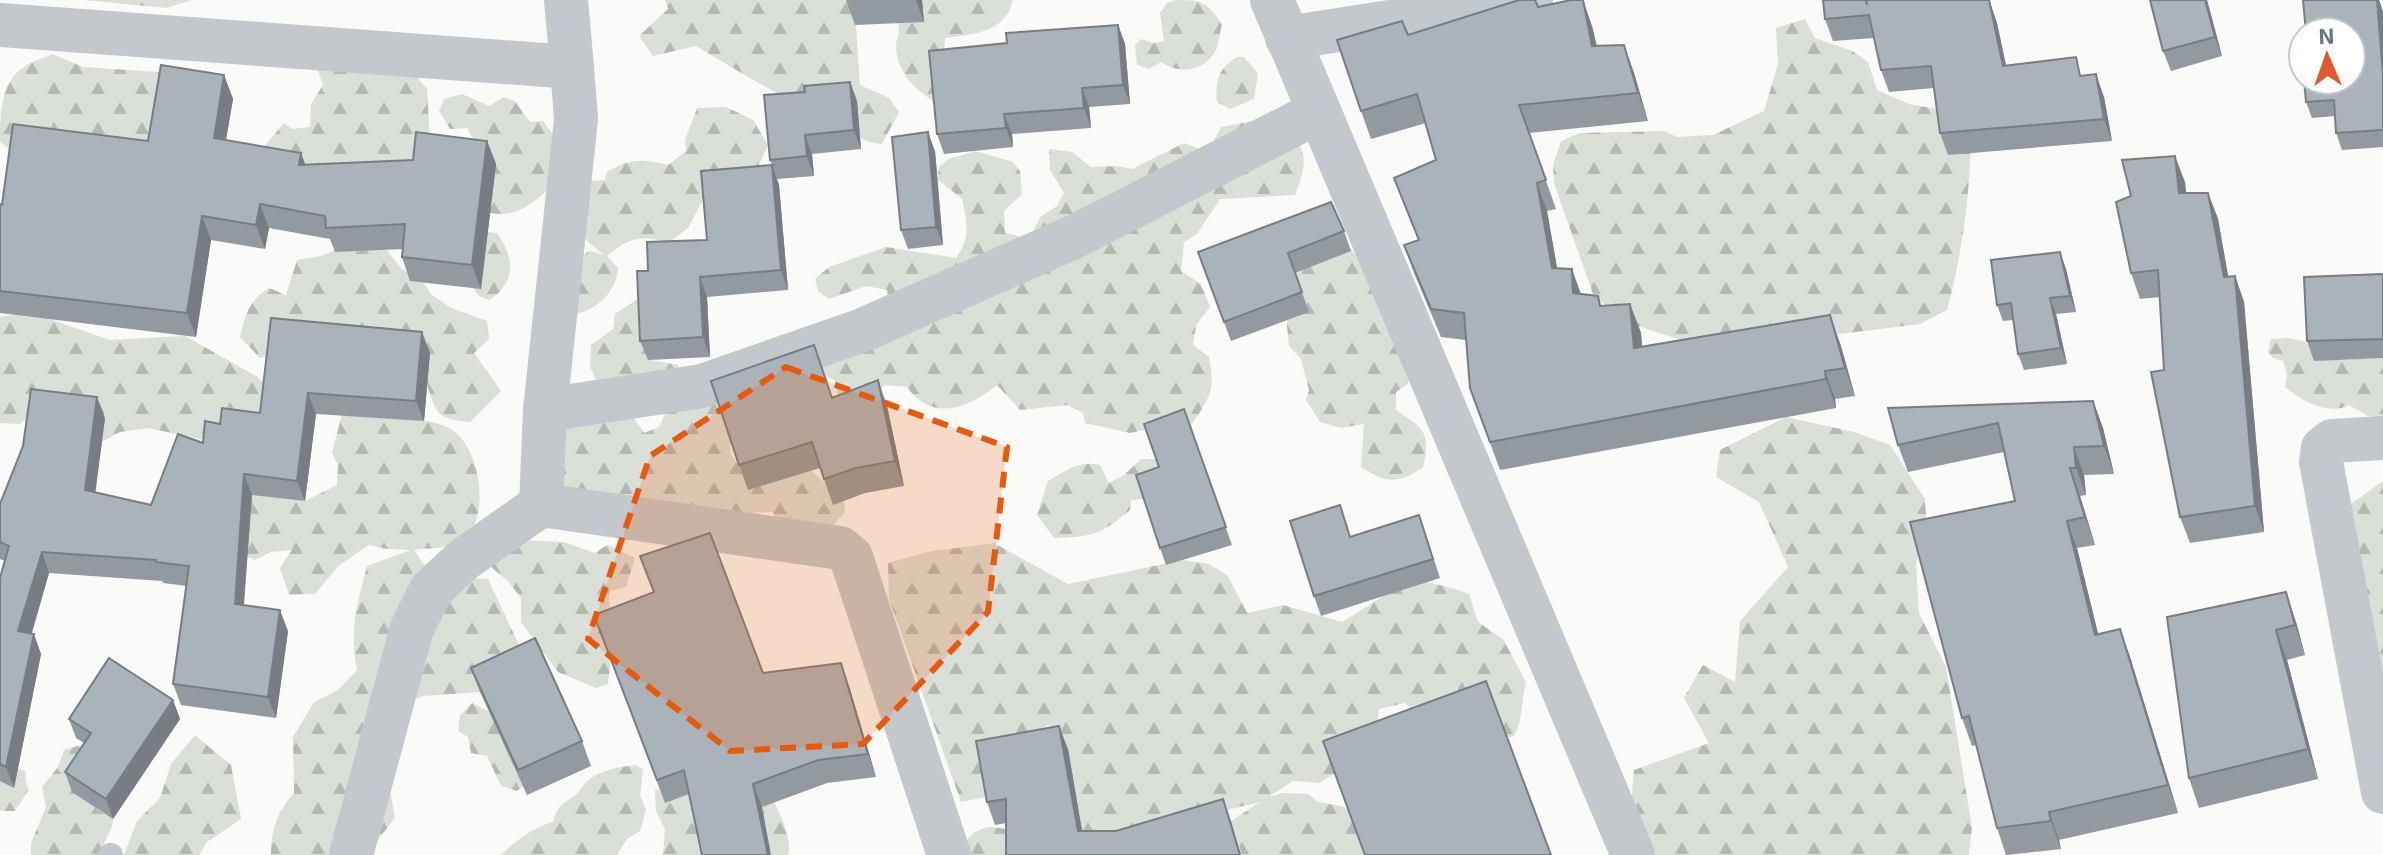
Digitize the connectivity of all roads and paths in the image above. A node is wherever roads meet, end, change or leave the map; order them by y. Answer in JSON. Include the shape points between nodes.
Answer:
{"nodes":[{"id":1,"x":566,"y":0,"type":"edge"},
{"id":2,"x":1531,"y":0,"type":"edge"},
{"id":3,"x":1279,"y":19,"type":"edge"},
{"id":4,"x":2,"y":28,"type":"edge"},
{"id":5,"x":572,"y":67,"type":"junction"},
{"id":6,"x":1318,"y":112,"type":"junction"},
{"id":7,"x":545,"y":410,"type":"junction"},
{"id":8,"x":2383,"y":438,"type":"edge"},
{"id":9,"x":541,"y":505,"type":"junction"},
{"id":10,"x":2383,"y":792,"type":"edge"},
{"id":11,"x":351,"y":855,"type":"edge"},
{"id":12,"x":949,"y":855,"type":"edge"},
{"id":13,"x":1633,"y":855,"type":"edge"}],
"edges":[{"from":1,"to":5,"type":"street"},
{"from":2,"to":3,"type":"street"},
{"from":3,"to":6,"type":"street"},
{"from":4,"to":5,"type":"street"},
{"from":5,"to":7,"type":"street","via":[[576,119]]},
{"from":6,"to":7,"type":"street","via":[[1076,236],[863,330],[702,386]]},
{"from":6,"to":13,"type":"street"},
{"from":7,"to":9,"type":"street"},
{"from":8,"to":10,"type":"street","via":[[2332,441],[2323,448],[2321,462]]},
{"from":9,"to":11,"type":"street","via":[[463,560],[431,590],[412,628]]},
{"from":9,"to":12,"type":"street","via":[[840,548],[851,557]]}]}
